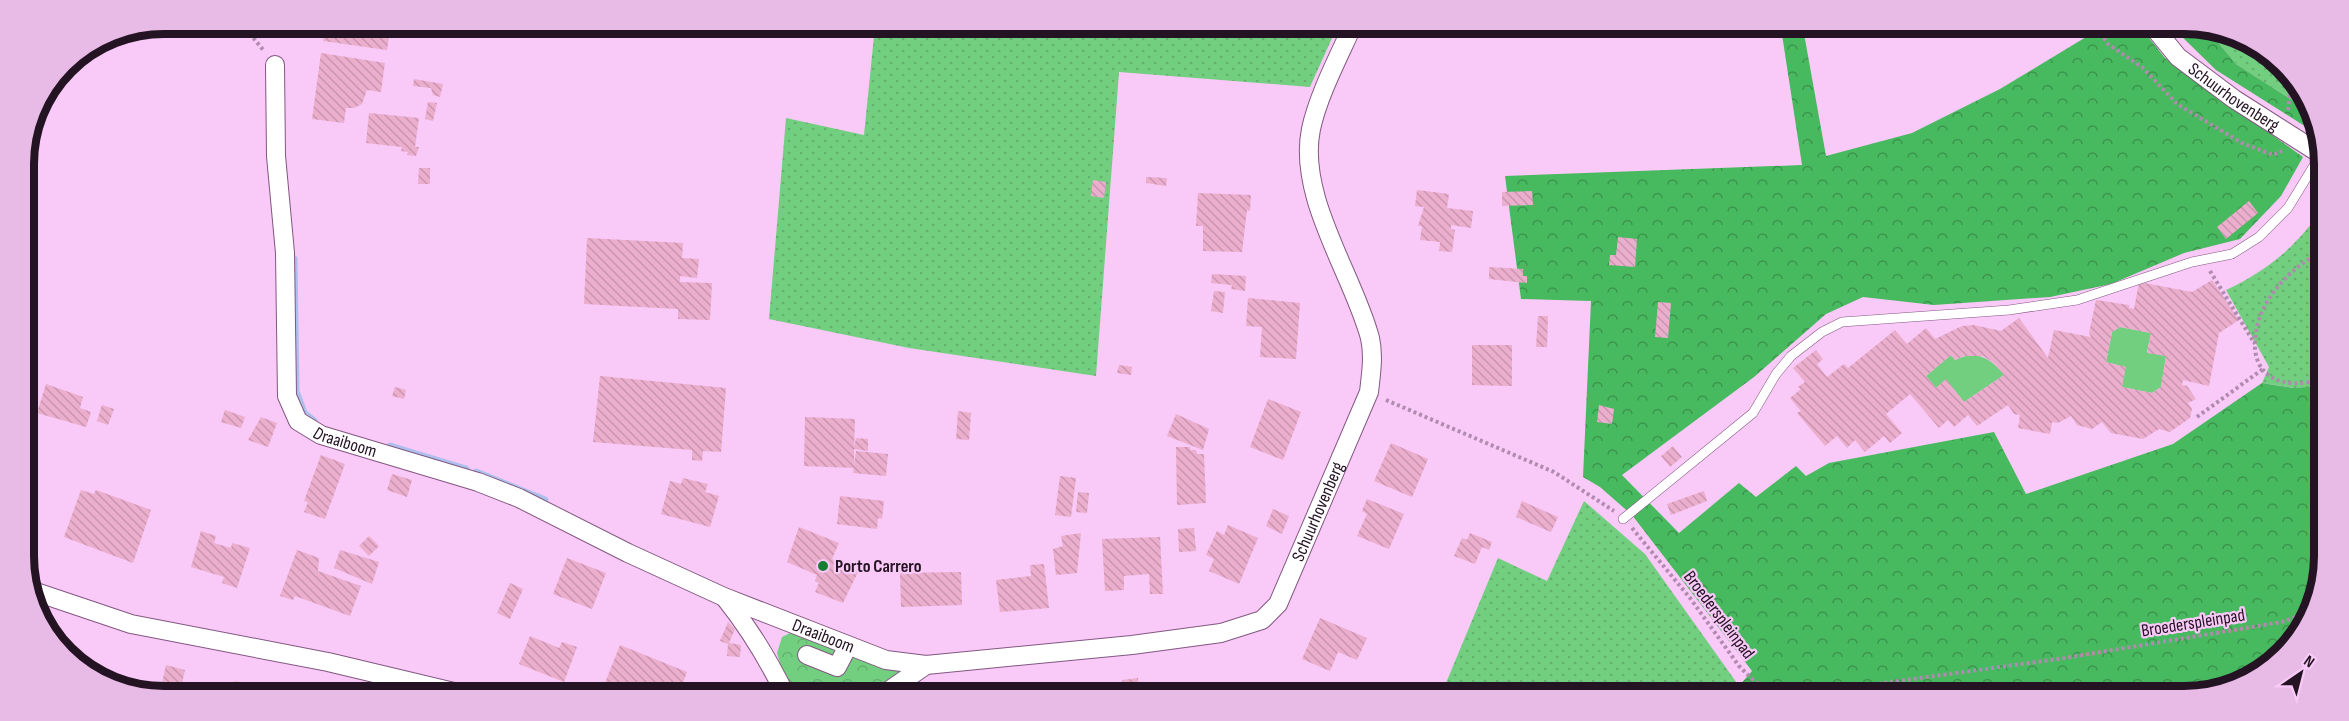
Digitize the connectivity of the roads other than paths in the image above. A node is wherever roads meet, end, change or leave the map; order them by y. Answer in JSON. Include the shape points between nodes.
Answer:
{"nodes":[{"id":1,"x":1349,"y":34,"type":"edge"},
{"id":2,"x":2160,"y":34,"type":"edge"},
{"id":3,"x":275,"y":65,"type":"road end"},
{"id":4,"x":2313,"y":149,"type":"edge"},
{"id":5,"x":2314,"y":167,"type":"edge"},
{"id":6,"x":1623,"y":519,"type":"road end"},
{"id":7,"x":40,"y":593,"type":"edge"},
{"id":8,"x":724,"y":597,"type":"junction"},
{"id":9,"x":848,"y":646,"type":"junction"},
{"id":10,"x":807,"y":655,"type":"dead end"},
{"id":11,"x":926,"y":665,"type":"junction"},
{"id":12,"x":429,"y":686,"type":"edge"},
{"id":13,"x":781,"y":686,"type":"edge"},
{"id":14,"x":896,"y":686,"type":"edge"}],
"edges":[{"from":1,"to":11,"type":"street","name":"Schuurhovenberg","via":[[1311,129],[1311,169],[1318,206],[1370,338],[1369,392],[1278,604],[1262,620],[1221,633]]},
{"from":2,"to":4,"type":"street","name":"Schuurhovenberg","via":[[2178,57],[2234,99]]},
{"from":3,"to":8,"type":"street","name":"Draaiboom","via":[[276,156],[285,253],[287,396],[298,421],[321,435],[519,498],[628,554]]},
{"from":5,"to":6,"type":"lane","via":[[2288,208],[2259,237],[2232,254],[2192,262],[2077,300],[2009,310],[1842,322],[1822,332],[1791,356],[1753,413]]},
{"from":7,"to":12,"type":"street","via":[[130,624],[328,662]]},
{"from":8,"to":9,"type":"street","name":"Draaiboom"},
{"from":8,"to":13,"type":"street","name":"Draaiboom","via":[[744,621]]},
{"from":9,"to":10,"type":"street","via":[[837,667]]},
{"from":9,"to":11,"type":"street","name":"Draaiboom","via":[[886,660]]},
{"from":11,"to":14,"type":"street","name":"Schuurhovenberg"}]}
